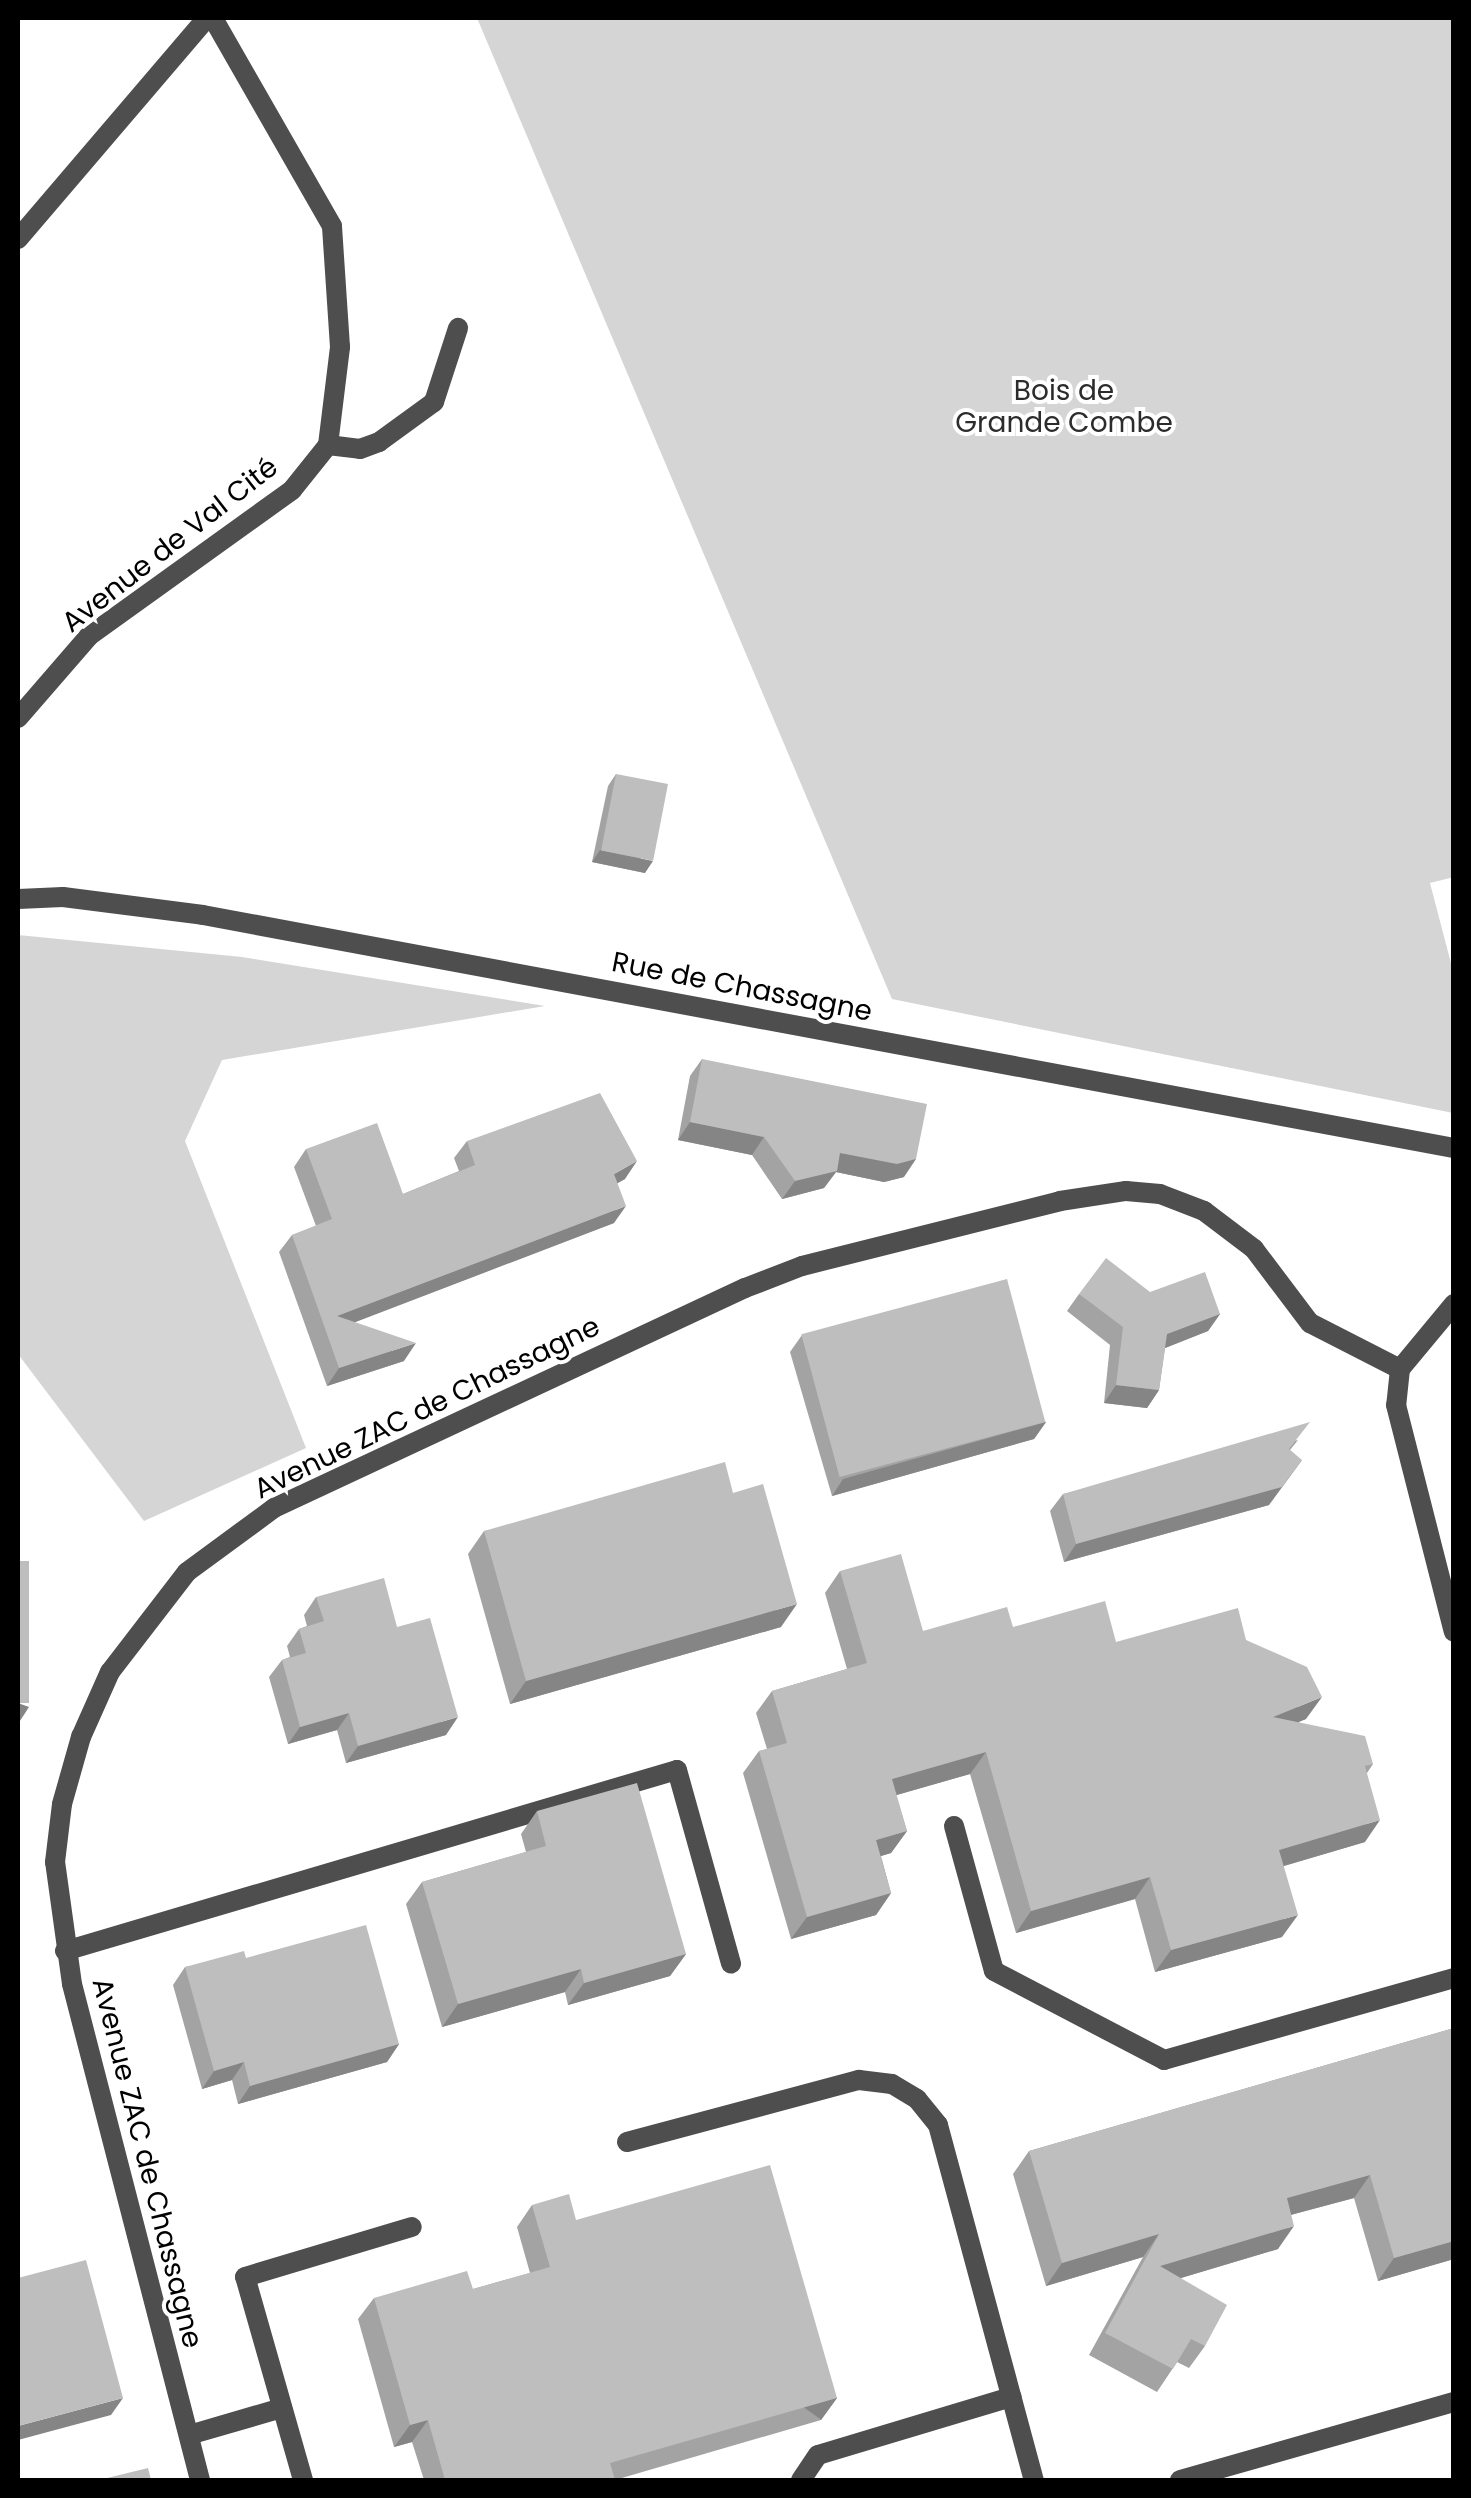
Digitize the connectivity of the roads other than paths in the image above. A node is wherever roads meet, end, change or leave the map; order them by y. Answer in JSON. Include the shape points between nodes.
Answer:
{"nodes":[{"id":1,"x":210,"y":18,"type":"edge"},
{"id":2,"x":18,"y":239,"type":"edge"},
{"id":3,"x":458,"y":328,"type":"dead end"},
{"id":4,"x":328,"y":445,"type":"junction"},
{"id":5,"x":18,"y":718,"type":"edge"},
{"id":6,"x":18,"y":899,"type":"edge"},
{"id":7,"x":1454,"y":1148,"type":"edge"},
{"id":8,"x":1454,"y":1304,"type":"edge"},
{"id":9,"x":1400,"y":1369,"type":"junction"},
{"id":10,"x":1454,"y":1632,"type":"edge"},
{"id":11,"x":954,"y":1826,"type":"dead end"},
{"id":12,"x":65,"y":1952,"type":"junction"},
{"id":13,"x":731,"y":1964,"type":"dead end"},
{"id":14,"x":1454,"y":1978,"type":"edge"},
{"id":15,"x":627,"y":2142,"type":"dead end"},
{"id":16,"x":412,"y":2227,"type":"dead end"},
{"id":17,"x":1011,"y":2397,"type":"junction"},
{"id":18,"x":1454,"y":2402,"type":"edge"},
{"id":19,"x":282,"y":2408,"type":"junction"},
{"id":20,"x":188,"y":2436,"type":"junction"},
{"id":21,"x":200,"y":2480,"type":"edge"},
{"id":22,"x":303,"y":2480,"type":"edge"},
{"id":23,"x":800,"y":2480,"type":"edge"},
{"id":24,"x":1034,"y":2480,"type":"edge"},
{"id":25,"x":1180,"y":2480,"type":"edge"}],
"edges":[{"from":1,"to":2,"type":"street"},
{"from":1,"to":4,"type":"street","via":[[332,226],[340,347]]},
{"from":3,"to":4,"type":"street","via":[[434,402],[379,442],[360,449]]},
{"from":4,"to":5,"type":"street","name":"Avenue de Val Cité","via":[[292,490],[89,636]]},
{"from":6,"to":7,"type":"street","name":"Rue de Chassagne","via":[[63,897],[204,915]]},
{"from":8,"to":9,"type":"street"},
{"from":9,"to":10,"type":"street","via":[[1398,1434]]},
{"from":9,"to":12,"type":"street","name":"Avenue ZAC de Chassagne","via":[[1310,1322],[1254,1249],[1204,1211],[1160,1194],[1126,1191],[1060,1201],[802,1266],[745,1288],[274,1508],[187,1572],[110,1672],[81,1737],[55,1862]]},
{"from":11,"to":14,"type":"street","via":[[994,1970],[1164,2060]]},
{"from":12,"to":13,"type":"street","via":[[677,1770]]},
{"from":12,"to":20,"type":"street","name":"Avenue ZAC de Chassagne"},
{"from":15,"to":17,"type":"street","via":[[860,2080],[892,2084],[917,2099],[938,2125]]},
{"from":16,"to":19,"type":"street","via":[[246,2277]]},
{"from":17,"to":23,"type":"street","via":[[818,2455]]},
{"from":17,"to":24,"type":"street"},
{"from":18,"to":25,"type":"street"},
{"from":19,"to":20,"type":"street"},
{"from":19,"to":22,"type":"street"},
{"from":20,"to":21,"type":"street","name":"Avenue ZAC de Chassagne"}]}
